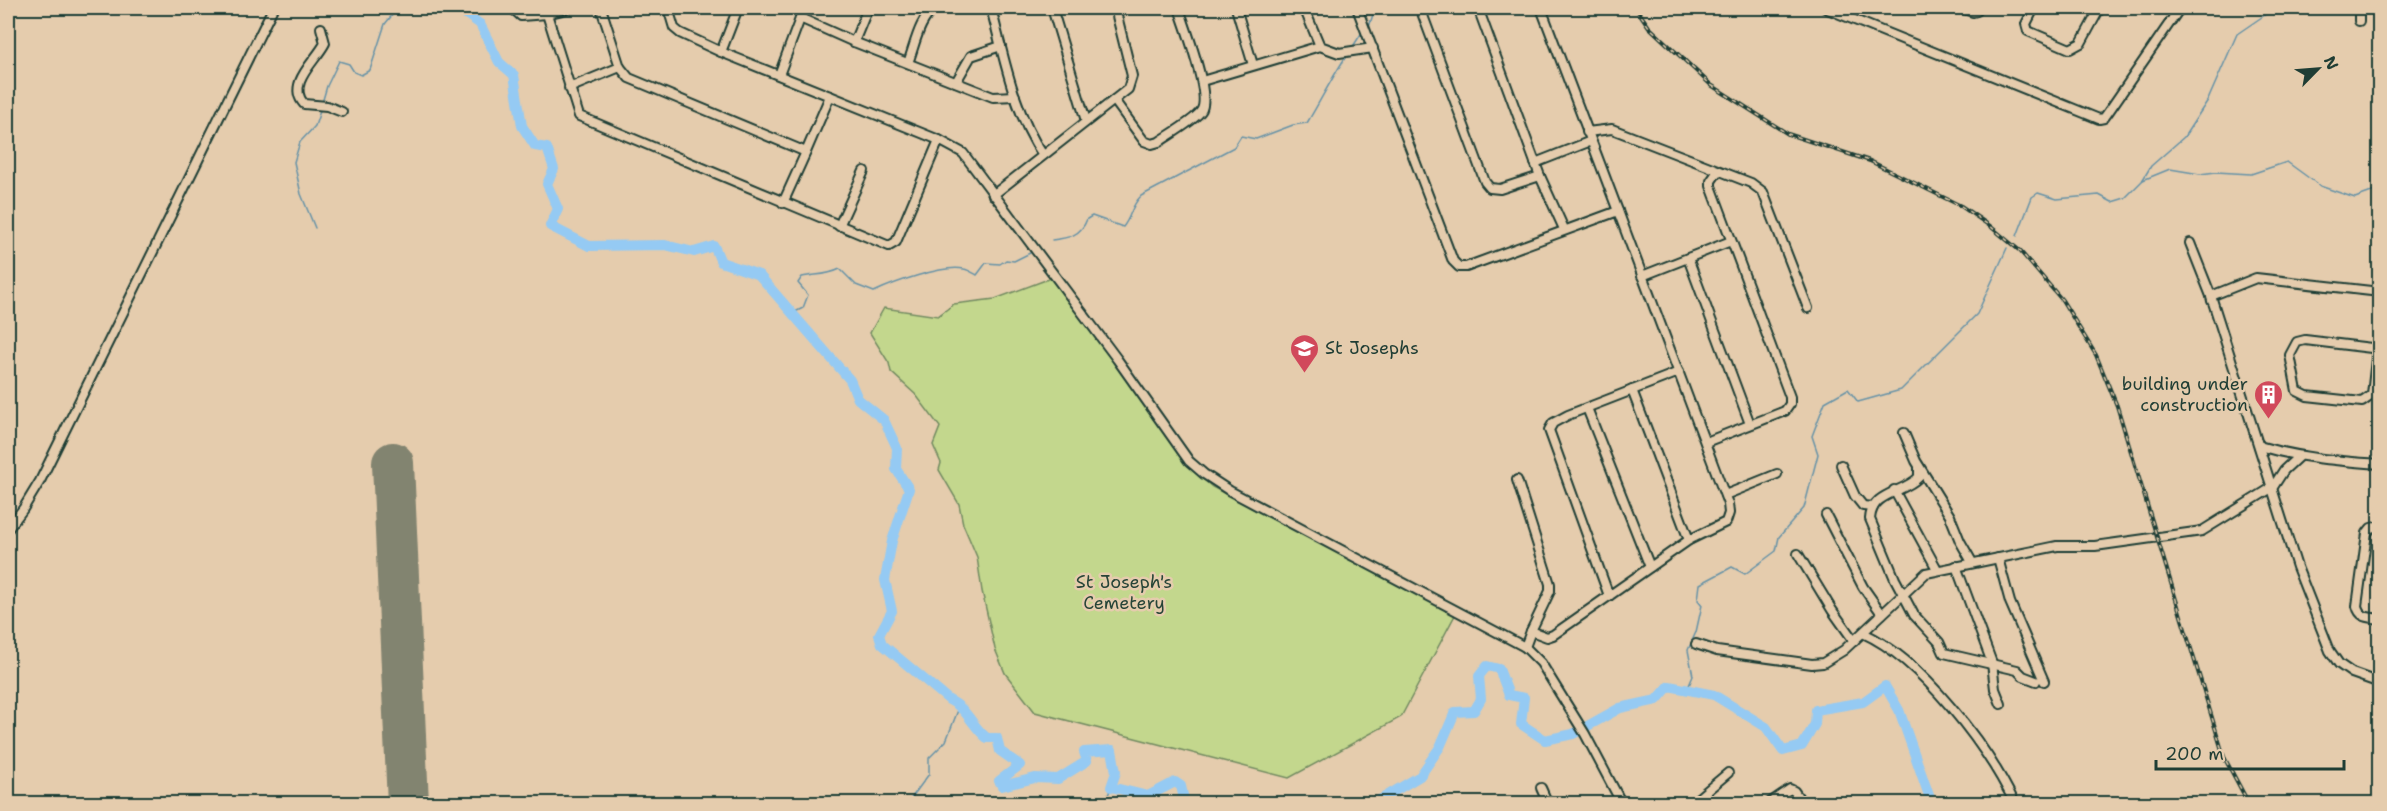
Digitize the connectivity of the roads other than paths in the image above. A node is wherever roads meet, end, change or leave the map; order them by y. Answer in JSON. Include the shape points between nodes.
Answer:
{"nodes":[{"id":1,"x":273,"y":8,"type":"edge"},
{"id":2,"x":512,"y":8,"type":"edge"},
{"id":3,"x":570,"y":8,"type":"edge"},
{"id":4,"x":601,"y":8,"type":"edge"},
{"id":5,"x":668,"y":8,"type":"edge"},
{"id":6,"x":738,"y":8,"type":"edge"},
{"id":7,"x":804,"y":8,"type":"edge"},
{"id":8,"x":868,"y":8,"type":"edge"},
{"id":9,"x":936,"y":8,"type":"edge"},
{"id":10,"x":992,"y":8,"type":"edge"},
{"id":11,"x":1052,"y":8,"type":"edge"},
{"id":12,"x":1114,"y":8,"type":"edge"},
{"id":13,"x":1179,"y":8,"type":"edge"},
{"id":14,"x":1236,"y":8,"type":"edge"},
{"id":15,"x":1304,"y":8,"type":"edge"},
{"id":16,"x":1357,"y":8,"type":"edge"},
{"id":17,"x":1423,"y":8,"type":"edge"},
{"id":18,"x":1478,"y":8,"type":"edge"},
{"id":19,"x":1541,"y":8,"type":"edge"},
{"id":20,"x":1825,"y":8,"type":"edge"},
{"id":21,"x":1961,"y":8,"type":"edge"},
{"id":22,"x":1979,"y":8,"type":"edge"},
{"id":23,"x":2034,"y":8,"type":"edge"},
{"id":24,"x":2100,"y":8,"type":"edge"},
{"id":25,"x":2180,"y":8,"type":"edge"},
{"id":26,"x":2361,"y":8,"type":"edge"},
{"id":27,"x":548,"y":14,"type":"junction"},
{"id":28,"x":800,"y":18,"type":"junction"},
{"id":29,"x":2359,"y":21,"type":"dead end"},
{"id":30,"x":321,"y":28,"type":"dead end"},
{"id":31,"x":854,"y":42,"type":"junction"},
{"id":32,"x":1001,"y":46,"type":"junction"},
{"id":33,"x":1320,"y":46,"type":"junction"},
{"id":34,"x":1373,"y":48,"type":"junction"},
{"id":35,"x":720,"y":52,"type":"junction"},
{"id":36,"x":908,"y":63,"type":"junction"},
{"id":37,"x":1253,"y":65,"type":"junction"},
{"id":38,"x":620,"y":67,"type":"junction"},
{"id":39,"x":779,"y":75,"type":"junction"},
{"id":40,"x":1202,"y":81,"type":"junction"},
{"id":41,"x":956,"y":82,"type":"junction"},
{"id":42,"x":569,"y":88,"type":"junction"},
{"id":43,"x":830,"y":96,"type":"junction"},
{"id":44,"x":1016,"y":96,"type":"junction"},
{"id":45,"x":1114,"y":100,"type":"junction"},
{"id":46,"x":342,"y":112,"type":"dead end"},
{"id":47,"x":1086,"y":121,"type":"junction"},
{"id":48,"x":1587,"y":132,"type":"junction"},
{"id":49,"x":939,"y":140,"type":"junction"},
{"id":50,"x":1591,"y":141,"type":"junction"},
{"id":51,"x":806,"y":152,"type":"junction"},
{"id":52,"x":1042,"y":155,"type":"junction"},
{"id":53,"x":1535,"y":163,"type":"junction"},
{"id":54,"x":864,"y":171,"type":"dead end"},
{"id":55,"x":1718,"y":171,"type":"junction"},
{"id":56,"x":1540,"y":176,"type":"junction"},
{"id":57,"x":993,"y":195,"type":"junction"},
{"id":58,"x":783,"y":203,"type":"junction"},
{"id":59,"x":1618,"y":211,"type":"junction"},
{"id":60,"x":839,"y":226,"type":"junction"},
{"id":61,"x":1564,"y":229,"type":"junction"},
{"id":62,"x":1731,"y":241,"type":"junction"},
{"id":63,"x":2190,"y":243,"type":"dead end"},
{"id":64,"x":1688,"y":258,"type":"junction"},
{"id":65,"x":1642,"y":276,"type":"junction"},
{"id":66,"x":2379,"y":292,"type":"edge"},
{"id":67,"x":2211,"y":296,"type":"junction"},
{"id":68,"x":1808,"y":308,"type":"dead end"},
{"id":69,"x":2378,"y":350,"type":"edge"},
{"id":70,"x":1679,"y":372,"type":"junction"},
{"id":71,"x":1632,"y":390,"type":"junction"},
{"id":72,"x":1587,"y":408,"type":"junction"},
{"id":73,"x":1750,"y":424,"type":"junction"},
{"id":74,"x":1904,"y":433,"type":"dead end"},
{"id":75,"x":1706,"y":442,"type":"junction"},
{"id":76,"x":2259,"y":446,"type":"junction"},
{"id":77,"x":2298,"y":457,"type":"junction"},
{"id":78,"x":2379,"y":464,"type":"edge"},
{"id":79,"x":1841,"y":465,"type":"dead end"},
{"id":80,"x":1777,"y":474,"type":"dead end"},
{"id":81,"x":1922,"y":478,"type":"junction"},
{"id":82,"x":1517,"y":480,"type":"dead end"},
{"id":83,"x":2272,"y":487,"type":"junction"},
{"id":84,"x":1894,"y":490,"type":"junction"},
{"id":85,"x":1725,"y":495,"type":"junction"},
{"id":86,"x":1863,"y":506,"type":"junction"},
{"id":87,"x":1873,"y":507,"type":"junction"},
{"id":88,"x":1826,"y":515,"type":"dead end"},
{"id":89,"x":1870,"y":519,"type":"junction"},
{"id":90,"x":2379,"y":526,"type":"edge"},
{"id":91,"x":8,"y":529,"type":"edge"},
{"id":92,"x":1689,"y":540,"type":"junction"},
{"id":93,"x":1798,"y":554,"type":"dead end"},
{"id":94,"x":1998,"y":558,"type":"junction"},
{"id":95,"x":1972,"y":562,"type":"junction"},
{"id":96,"x":1956,"y":566,"type":"junction"},
{"id":97,"x":1650,"y":567,"type":"junction"},
{"id":98,"x":1936,"y":569,"type":"junction"},
{"id":99,"x":1903,"y":593,"type":"junction"},
{"id":100,"x":1609,"y":596,"type":"junction"},
{"id":101,"x":1882,"y":614,"type":"junction"},
{"id":102,"x":2379,"y":619,"type":"edge"},
{"id":103,"x":1531,"y":631,"type":"junction"},
{"id":104,"x":1863,"y":633,"type":"junction"},
{"id":105,"x":1854,"y":640,"type":"junction"},
{"id":106,"x":1696,"y":644,"type":"dead end"},
{"id":107,"x":1525,"y":647,"type":"junction"},
{"id":108,"x":1992,"y":663,"type":"junction"},
{"id":109,"x":2379,"y":683,"type":"edge"},
{"id":110,"x":2001,"y":704,"type":"dead end"},
{"id":111,"x":1728,"y":773,"type":"dead end"},
{"id":112,"x":1541,"y":788,"type":"dead end"},
{"id":113,"x":1548,"y":804,"type":"edge"},
{"id":114,"x":1622,"y":804,"type":"edge"},
{"id":115,"x":1691,"y":804,"type":"edge"},
{"id":116,"x":1768,"y":804,"type":"edge"},
{"id":117,"x":1803,"y":804,"type":"edge"},
{"id":118,"x":2015,"y":804,"type":"edge"}],
"edges":[{"from":1,"to":91,"type":"street","via":[[40,481]]},
{"from":2,"to":27,"type":"street","via":[[521,16]]},
{"from":3,"to":27,"type":"street"},
{"from":4,"to":38,"type":"street"},
{"from":5,"to":35,"type":"street","via":[[676,31]]},
{"from":6,"to":35,"type":"street"},
{"from":7,"to":28,"type":"street"},
{"from":8,"to":31,"type":"street"},
{"from":9,"to":36,"type":"street","via":[[924,20]]},
{"from":10,"to":32,"type":"street"},
{"from":11,"to":47,"type":"street"},
{"from":12,"to":45,"type":"street","via":[[1132,76],[1128,89]]},
{"from":13,"to":40,"type":"street"},
{"from":14,"to":37,"type":"street"},
{"from":15,"to":33,"type":"street"},
{"from":16,"to":34,"type":"street"},
{"from":17,"to":56,"type":"street","via":[[1485,182],[1490,188],[1500,189]]},
{"from":18,"to":53,"type":"street"},
{"from":19,"to":48,"type":"street"},
{"from":20,"to":25,"type":"street","via":[[2099,119],[2104,118]]},
{"from":21,"to":22,"type":"street","via":[[1977,12]]},
{"from":23,"to":24,"type":"street","via":[[2026,24],[2028,31],[2070,49],[2080,43]]},
{"from":26,"to":29,"type":"street"},
{"from":27,"to":42,"type":"street"},
{"from":28,"to":31,"type":"street"},
{"from":28,"to":39,"type":"street"},
{"from":30,"to":46,"type":"street","via":[[325,43],[298,86],[300,99],[304,104]]},
{"from":31,"to":36,"type":"street"},
{"from":32,"to":41,"type":"street","via":[[971,56]]},
{"from":32,"to":44,"type":"street"},
{"from":33,"to":34,"type":"street","via":[[1340,53]]},
{"from":33,"to":37,"type":"street"},
{"from":34,"to":61,"type":"street","via":[[1453,261],[1459,267]]},
{"from":35,"to":39,"type":"street"},
{"from":36,"to":41,"type":"street"},
{"from":37,"to":40,"type":"street"},
{"from":38,"to":42,"type":"street"},
{"from":38,"to":51,"type":"street","via":[[629,78]]},
{"from":39,"to":43,"type":"street"},
{"from":40,"to":45,"type":"street","via":[[1201,111],[1152,144],[1144,141]]},
{"from":41,"to":44,"type":"street","via":[[993,97]]},
{"from":42,"to":58,"type":"street","via":[[580,117]]},
{"from":43,"to":49,"type":"street"},
{"from":43,"to":51,"type":"street"},
{"from":44,"to":52,"type":"street","via":[[1029,135]]},
{"from":45,"to":47,"type":"street"},
{"from":47,"to":52,"type":"street"},
{"from":48,"to":50,"type":"street"},
{"from":48,"to":55,"type":"street","via":[[1612,129]]},
{"from":49,"to":57,"type":"street","via":[[963,153]]},
{"from":49,"to":60,"type":"street","via":[[894,244],[889,246]]},
{"from":50,"to":53,"type":"street"},
{"from":50,"to":59,"type":"street"},
{"from":51,"to":58,"type":"street"},
{"from":52,"to":57,"type":"street"},
{"from":53,"to":56,"type":"street"},
{"from":54,"to":60,"type":"street"},
{"from":55,"to":62,"type":"street","via":[[1711,186]]},
{"from":55,"to":68,"type":"street","via":[[1751,183],[1763,192]]},
{"from":56,"to":61,"type":"street"},
{"from":57,"to":107,"type":"street","via":[[1189,461],[1204,474],[1230,492]]},
{"from":58,"to":60,"type":"street"},
{"from":59,"to":61,"type":"street"},
{"from":59,"to":65,"type":"street"},
{"from":62,"to":64,"type":"street"},
{"from":62,"to":73,"type":"street","via":[[1790,397],[1785,411]]},
{"from":63,"to":67,"type":"street"},
{"from":64,"to":65,"type":"street"},
{"from":64,"to":73,"type":"street"},
{"from":65,"to":70,"type":"street"},
{"from":66,"to":67,"type":"street","via":[[2256,278]]},
{"from":67,"to":76,"type":"street"},
{"from":69,"to":69,"type":"street","via":[[2297,342],[2289,355],[2297,391],[2307,396],[2362,402],[2372,395]]},
{"from":70,"to":71,"type":"street"},
{"from":70,"to":75,"type":"street"},
{"from":71,"to":72,"type":"street"},
{"from":71,"to":92,"type":"street"},
{"from":72,"to":97,"type":"street"},
{"from":72,"to":100,"type":"street","via":[[1553,423],[1549,430]]},
{"from":73,"to":75,"type":"street"},
{"from":74,"to":81,"type":"street"},
{"from":75,"to":85,"type":"street"},
{"from":76,"to":77,"type":"street"},
{"from":76,"to":83,"type":"street"},
{"from":77,"to":78,"type":"street"},
{"from":77,"to":83,"type":"street"},
{"from":79,"to":86,"type":"street"},
{"from":80,"to":85,"type":"street"},
{"from":81,"to":84,"type":"street"},
{"from":81,"to":95,"type":"street","via":[[1950,516]]},
{"from":82,"to":103,"type":"street","via":[[1550,584]]},
{"from":83,"to":94,"type":"street","via":[[2202,531],[2095,546],[2057,546]]},
{"from":83,"to":109,"type":"street","via":[[2297,567],[2330,651],[2352,673]]},
{"from":84,"to":87,"type":"street"},
{"from":84,"to":98,"type":"street"},
{"from":85,"to":92,"type":"street","via":[[1729,513],[1726,522]]},
{"from":86,"to":87,"type":"street"},
{"from":86,"to":89,"type":"street"},
{"from":87,"to":89,"type":"street"},
{"from":88,"to":101,"type":"street","via":[[1863,587]]},
{"from":89,"to":99,"type":"street"},
{"from":90,"to":102,"type":"street","via":[[2367,533],[2357,606],[2363,616]]},
{"from":92,"to":97,"type":"street"},
{"from":93,"to":105,"type":"street"},
{"from":94,"to":95,"type":"street"},
{"from":94,"to":108,"type":"street","via":[[2040,681]]},
{"from":95,"to":96,"type":"street"},
{"from":96,"to":98,"type":"street"},
{"from":96,"to":108,"type":"street"},
{"from":97,"to":100,"type":"street"},
{"from":98,"to":99,"type":"street"},
{"from":99,"to":101,"type":"street"},
{"from":99,"to":108,"type":"street","via":[[1914,615],[1944,653]]},
{"from":100,"to":103,"type":"street","via":[[1553,635],[1547,637]]},
{"from":101,"to":104,"type":"street"},
{"from":103,"to":107,"type":"street"},
{"from":104,"to":105,"type":"street"},
{"from":104,"to":118,"type":"street","via":[[1899,653],[1947,702],[2001,774]]},
{"from":105,"to":106,"type":"street","via":[[1831,659],[1812,664],[1717,651]]},
{"from":107,"to":114,"type":"street","via":[[1541,663],[1585,734]]},
{"from":108,"to":110,"type":"street"},
{"from":111,"to":115,"type":"street"},
{"from":112,"to":113,"type":"street"},
{"from":116,"to":117,"type":"street","via":[[1790,789]]}]}
